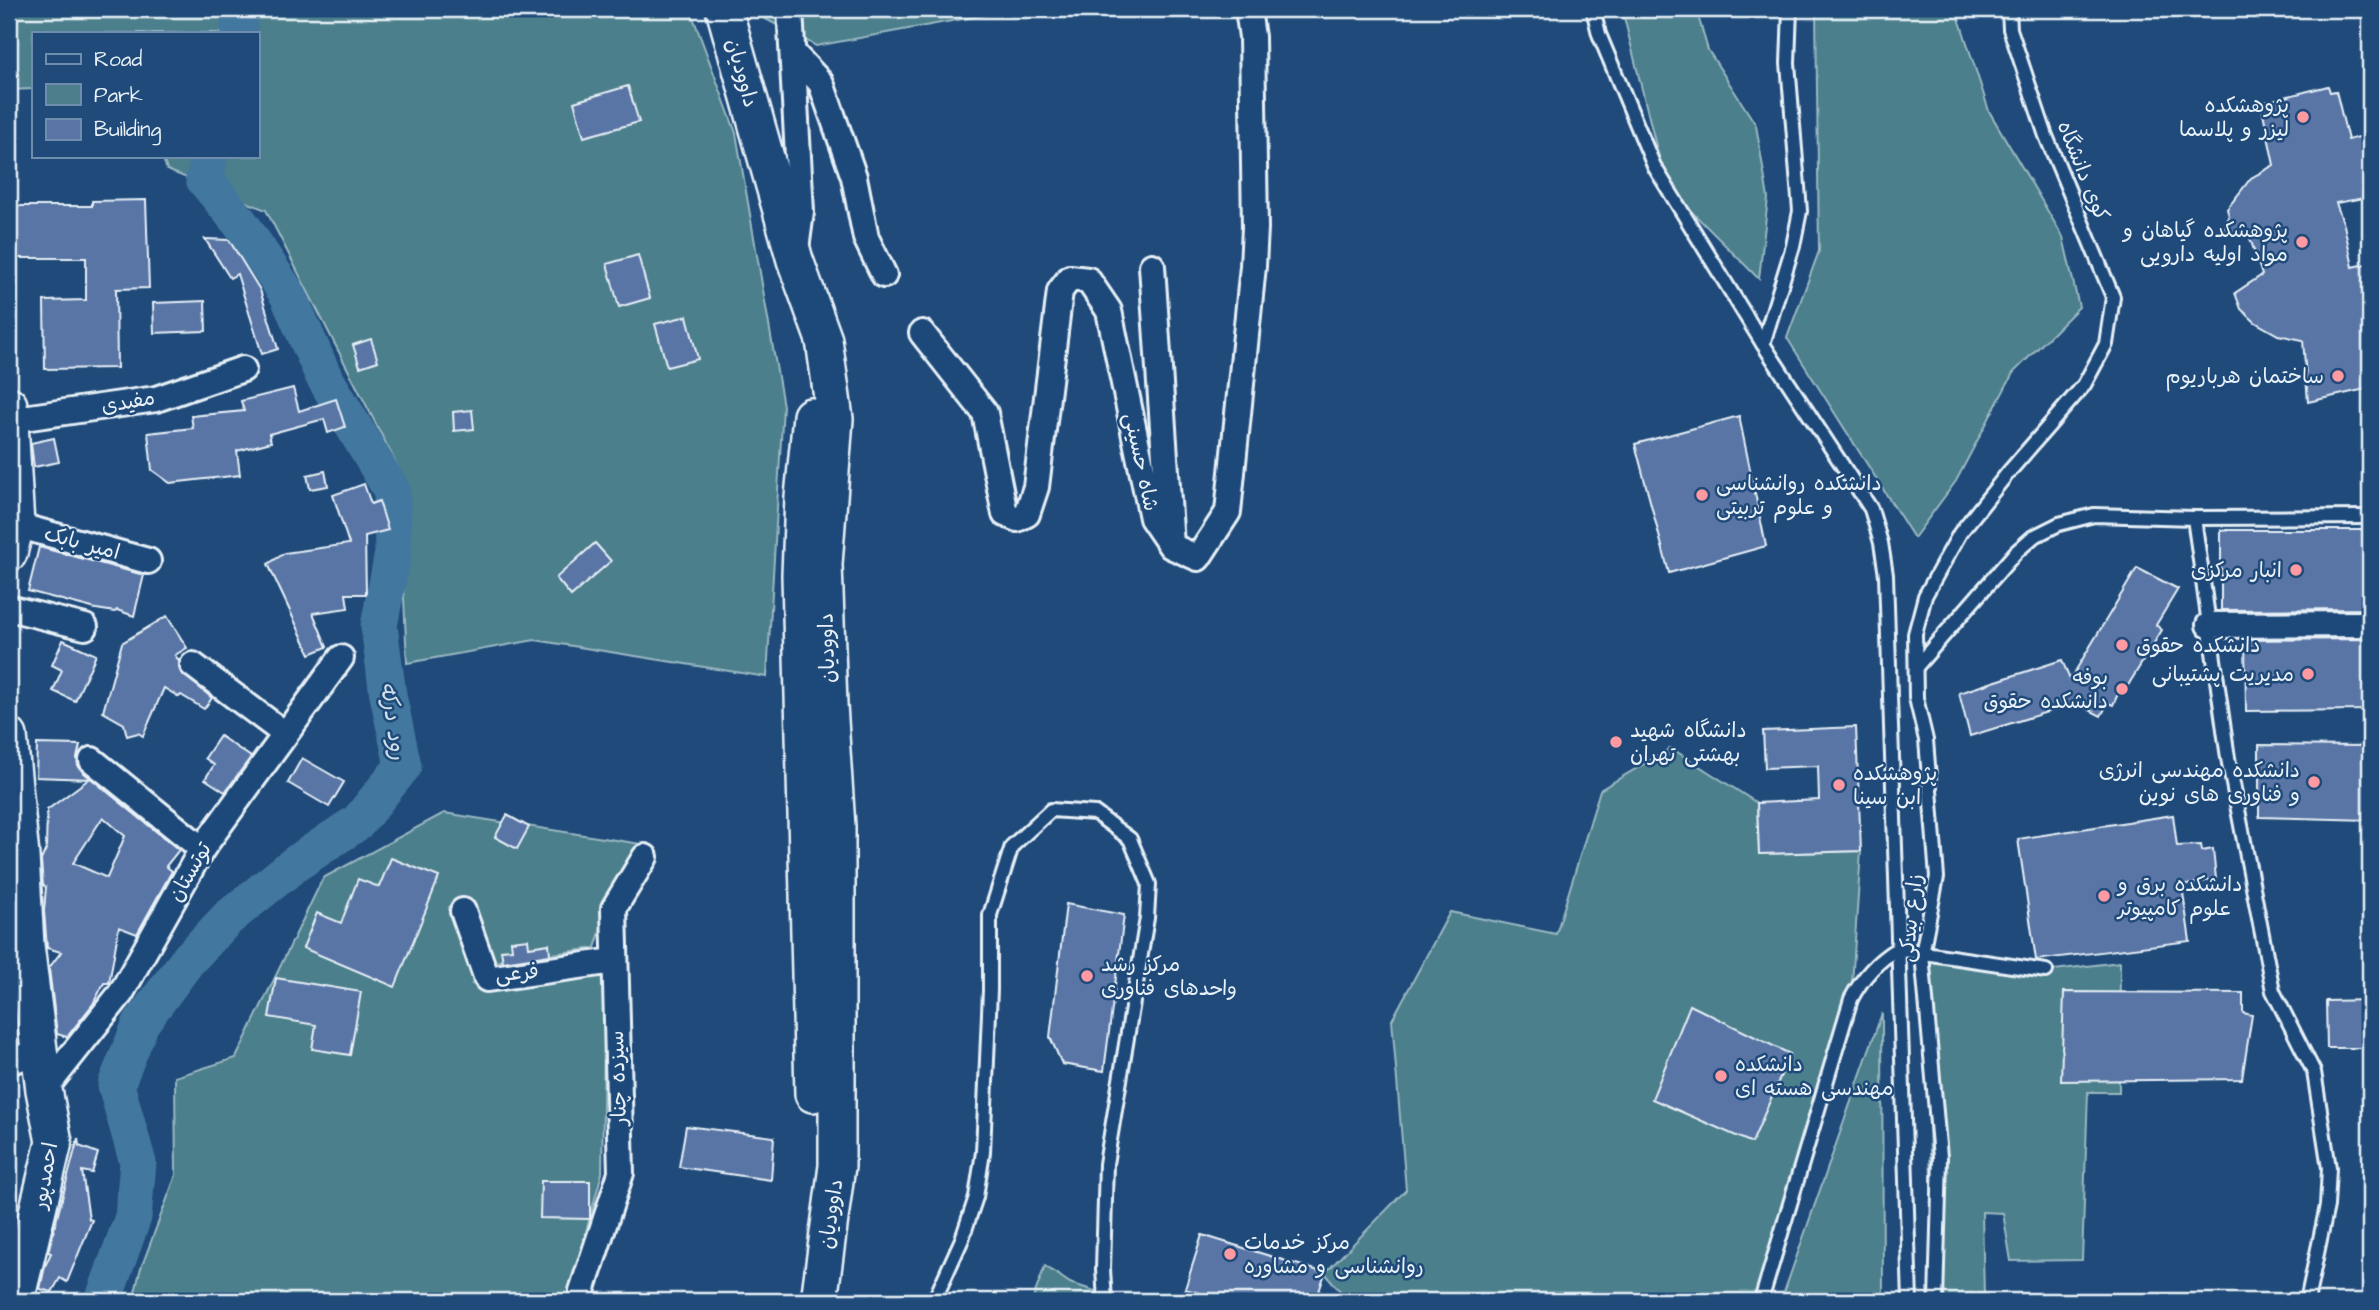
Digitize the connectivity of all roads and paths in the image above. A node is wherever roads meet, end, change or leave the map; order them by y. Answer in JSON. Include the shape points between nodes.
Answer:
{"nodes":[{"id":1,"x":711,"y":9,"type":"edge"},
{"id":2,"x":723,"y":9,"type":"edge"},
{"id":3,"x":790,"y":9,"type":"edge"},
{"id":4,"x":1248,"y":9,"type":"edge"},
{"id":5,"x":1593,"y":9,"type":"edge"},
{"id":6,"x":1790,"y":9,"type":"edge"},
{"id":7,"x":2009,"y":9,"type":"edge"},
{"id":8,"x":793,"y":53,"type":"junction"},
{"id":9,"x":788,"y":263,"type":"junction"},
{"id":10,"x":1152,"y":266,"type":"dead end"},
{"id":11,"x":884,"y":275,"type":"dead end"},
{"id":12,"x":922,"y":333,"type":"dead end"},
{"id":13,"x":1763,"y":344,"type":"junction"},
{"id":14,"x":243,"y":369,"type":"dead end"},
{"id":15,"x":2084,"y":385,"type":"joint"},
{"id":16,"x":9,"y":405,"type":"edge"},
{"id":17,"x":9,"y":421,"type":"edge"},
{"id":18,"x":11,"y":470,"type":"edge"},
{"id":19,"x":2370,"y":517,"type":"edge"},
{"id":20,"x":2194,"y":518,"type":"junction"},
{"id":21,"x":12,"y":539,"type":"edge"},
{"id":22,"x":1171,"y":546,"type":"junction"},
{"id":23,"x":148,"y":561,"type":"dead end"},
{"id":24,"x":9,"y":608,"type":"edge"},
{"id":25,"x":2370,"y":624,"type":"edge"},
{"id":26,"x":2208,"y":625,"type":"junction"},
{"id":27,"x":85,"y":627,"type":"dead end"},
{"id":28,"x":341,"y":657,"type":"dead end"},
{"id":29,"x":193,"y":665,"type":"dead end"},
{"id":30,"x":1916,"y":667,"type":"junction"},
{"id":31,"x":285,"y":734,"type":"junction"},
{"id":32,"x":9,"y":736,"type":"edge"},
{"id":33,"x":92,"y":760,"type":"dead end"},
{"id":34,"x":15,"y":848,"type":"edge"},
{"id":35,"x":202,"y":849,"type":"junction"},
{"id":36,"x":645,"y":857,"type":"dead end"},
{"id":37,"x":464,"y":911,"type":"dead end"},
{"id":38,"x":824,"y":930,"type":"junction"},
{"id":39,"x":1898,"y":949,"type":"junction"},
{"id":40,"x":1922,"y":954,"type":"junction"},
{"id":41,"x":614,"y":961,"type":"junction"},
{"id":42,"x":2046,"y":971,"type":"dead end"},
{"id":43,"x":24,"y":1056,"type":"edge"},
{"id":44,"x":44,"y":1090,"type":"junction"},
{"id":45,"x":9,"y":1253,"type":"edge"},
{"id":46,"x":11,"y":1301,"type":"edge"},
{"id":47,"x":584,"y":1301,"type":"edge"},
{"id":48,"x":797,"y":1301,"type":"edge"},
{"id":49,"x":819,"y":1301,"type":"edge"},
{"id":50,"x":934,"y":1301,"type":"edge"},
{"id":51,"x":1105,"y":1301,"type":"edge"},
{"id":52,"x":1761,"y":1301,"type":"edge"},
{"id":53,"x":1910,"y":1301,"type":"edge"},
{"id":54,"x":1936,"y":1301,"type":"edge"},
{"id":55,"x":2307,"y":1301,"type":"edge"}],
"edges":[{"from":1,"to":9,"type":"street","name":"داوودیان"},
{"from":2,"to":9,"type":"street","name":"داوودیان"},
{"from":3,"to":8,"type":"street"},
{"from":4,"to":22,"type":"street","via":[[1255,228],[1228,512],[1198,558]]},
{"from":5,"to":13,"type":"lane","name":"زارع بیدکی","via":[[1654,166]]},
{"from":6,"to":13,"type":"lane","via":[[1788,63],[1800,211]]},
{"from":7,"to":15,"type":"lane","name":"کوی دانشگاه","via":[[2010,29],[2046,136],[2113,297],[2106,344]]},
{"from":8,"to":9,"type":"street","via":[[801,212]]},
{"from":8,"to":11,"type":"street","via":[[821,83],[854,177],[866,238]]},
{"from":9,"to":38,"type":"street","name":"داوودیان","via":[[806,360],[811,424],[800,575]]},
{"from":10,"to":22,"type":"street"},
{"from":12,"to":22,"type":"street","name":"شاه حسینی","via":[[985,413],[1005,514],[1017,519],[1027,514],[1036,487],[1059,291],[1070,278],[1088,280],[1109,311],[1152,518]]},
{"from":13,"to":39,"type":"lane","name":"زارع بیدکی","via":[[1871,509],[1881,543],[1886,575]]},
{"from":14,"to":17,"type":"street","name":"مفیدی","via":[[156,399]]},
{"from":15,"to":30,"type":"lane","name":"زارع بیدکی","via":[[1960,533],[1925,596],[1915,634]]},
{"from":16,"to":17,"type":"street"},
{"from":17,"to":18,"type":"street"},
{"from":18,"to":21,"type":"street"},
{"from":19,"to":20,"type":"lane"},
{"from":20,"to":26,"type":"lane"},
{"from":20,"to":30,"type":"lane","via":[[2095,515],[2059,524],[2033,537]]},
{"from":21,"to":23,"type":"street","name":"امیر بابک"},
{"from":24,"to":27,"type":"street"},
{"from":25,"to":26,"type":"street"},
{"from":26,"to":55,"type":"lane","via":[[2228,758],[2273,992],[2314,1072],[2329,1168],[2327,1206]]},
{"from":28,"to":31,"type":"street","name":"توتستان"},
{"from":29,"to":31,"type":"street"},
{"from":30,"to":40,"type":"lane","name":"زارع بیدکی","via":[[1937,877]]},
{"from":31,"to":35,"type":"street","name":"توتستان"},
{"from":32,"to":34,"type":"street","name":"احمدپور"},
{"from":33,"to":35,"type":"street"},
{"from":34,"to":43,"type":"street","name":"احمدپور","via":[[26,945]]},
{"from":35,"to":44,"type":"street","name":"توتستان","via":[[121,993]]},
{"from":36,"to":41,"type":"street","name":"سیزده چنار","via":[[614,908]]},
{"from":37,"to":41,"type":"street","name":"فرعی","via":[[487,979]]},
{"from":38,"to":48,"type":"street","name":"داوودیان","via":[[814,1163]]},
{"from":38,"to":49,"type":"street","name":"داوودیان","via":[[837,1166]]},
{"from":39,"to":40,"type":"lane"},
{"from":39,"to":52,"type":"lane","via":[[1884,957],[1851,999]]},
{"from":39,"to":53,"type":"lane","name":"زارع بیدکی"},
{"from":40,"to":42,"type":"lane"},
{"from":40,"to":54,"type":"lane","name":"زارع بیدکی","via":[[1940,1157]]},
{"from":41,"to":47,"type":"street","name":"سیزده چنار","via":[[621,1173],[582,1291]]},
{"from":43,"to":44,"type":"street","name":"احمدپور"},
{"from":44,"to":45,"type":"street","name":"احمدپور"},
{"from":44,"to":46,"type":"street","name":"احمدپور","via":[[54,1142],[19,1287]]},
{"from":50,"to":51,"type":"lane","via":[[976,1197],[983,1152],[990,915],[1012,846],[1051,810],[1095,813],[1130,839],[1149,884],[1106,1164]]}]}
